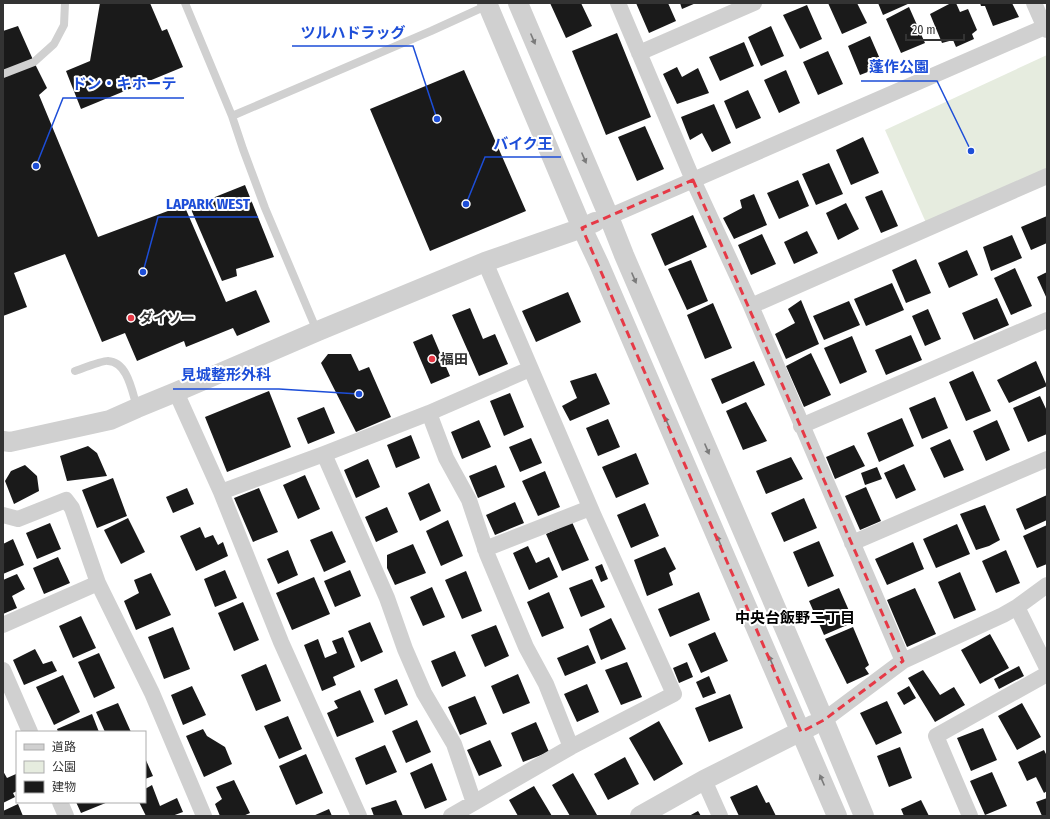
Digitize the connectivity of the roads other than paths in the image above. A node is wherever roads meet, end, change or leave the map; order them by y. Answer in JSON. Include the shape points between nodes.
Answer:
{"nodes":[{"id":1,"x":65,"y":3,"type":"edge"},
{"id":2,"x":185,"y":3,"type":"edge"},
{"id":3,"x":518,"y":3,"type":"edge"},
{"id":4,"x":618,"y":3,"type":"edge"},
{"id":5,"x":754,"y":3,"type":"edge"},
{"id":6,"x":1034,"y":3,"type":"edge"},
{"id":7,"x":488,"y":4,"type":"edge"},
{"id":8,"x":1046,"y":28,"type":"edge"},
{"id":9,"x":639,"y":53,"type":"junction"},
{"id":10,"x":3,"y":74,"type":"edge"},
{"id":11,"x":232,"y":116,"type":"junction"},
{"id":12,"x":1047,"y":176,"type":"edge"},
{"id":13,"x":693,"y":180,"type":"junction"},
{"id":14,"x":596,"y":222,"type":"junction"},
{"id":15,"x":485,"y":262,"type":"junction"},
{"id":16,"x":750,"y":306,"type":"junction"},
{"id":17,"x":1047,"y":320,"type":"edge"},
{"id":18,"x":318,"y":332,"type":"junction"},
{"id":19,"x":530,"y":369,"type":"junction"},
{"id":20,"x":75,"y":371,"type":"dead end"},
{"id":21,"x":176,"y":392,"type":"junction"},
{"id":22,"x":137,"y":408,"type":"junction"},
{"id":23,"x":429,"y":413,"type":"junction"},
{"id":24,"x":802,"y":426,"type":"junction"},
{"id":25,"x":5,"y":445,"type":"edge"},
{"id":26,"x":324,"y":454,"type":"junction"},
{"id":27,"x":1047,"y":460,"type":"edge"},
{"id":28,"x":220,"y":492,"type":"junction"},
{"id":29,"x":590,"y":508,"type":"junction"},
{"id":30,"x":3,"y":515,"type":"edge"},
{"id":31,"x":852,"y":543,"type":"junction"},
{"id":32,"x":485,"y":549,"type":"junction"},
{"id":33,"x":98,"y":583,"type":"junction"},
{"id":34,"x":1047,"y":584,"type":"edge"},
{"id":35,"x":1018,"y":607,"type":"junction"},
{"id":36,"x":3,"y":625,"type":"edge"},
{"id":37,"x":903,"y":661,"type":"junction"},
{"id":38,"x":1047,"y":668,"type":"edge"},
{"id":39,"x":3,"y":670,"type":"edge"},
{"id":40,"x":1047,"y":674,"type":"edge"},
{"id":41,"x":824,"y":720,"type":"junction"},
{"id":42,"x":30,"y":731,"type":"edge"},
{"id":43,"x":801,"y":732,"type":"junction"},
{"id":44,"x":571,"y":747,"type":"junction"},
{"id":45,"x":704,"y":780,"type":"junction"},
{"id":46,"x":60,"y":803,"type":"edge"},
{"id":47,"x":474,"y":803,"type":"junction"},
{"id":48,"x":66,"y":816,"type":"edge"},
{"id":49,"x":204,"y":816,"type":"edge"},
{"id":50,"x":359,"y":816,"type":"edge"},
{"id":51,"x":451,"y":816,"type":"edge"},
{"id":52,"x":640,"y":816,"type":"edge"},
{"id":53,"x":720,"y":816,"type":"edge"},
{"id":54,"x":837,"y":816,"type":"edge"},
{"id":55,"x":864,"y":816,"type":"edge"},
{"id":56,"x":970,"y":816,"type":"edge"}],
"edges":[{"from":1,"to":10,"type":"lane","via":[[64,25],[54,44],[34,62]]},
{"from":2,"to":11,"type":"lane"},
{"from":3,"to":14,"type":"street","one_way":true},
{"from":4,"to":9,"type":"street"},
{"from":5,"to":9,"type":"street"},
{"from":6,"to":8,"type":"street"},
{"from":7,"to":11,"type":"lane"},
{"from":7,"to":14,"type":"street"},
{"from":8,"to":13,"type":"street"},
{"from":9,"to":13,"type":"street"},
{"from":11,"to":18,"type":"lane","via":[[265,208]]},
{"from":12,"to":16,"type":"street"},
{"from":13,"to":14,"type":"street"},
{"from":13,"to":16,"type":"street"},
{"from":14,"to":15,"type":"street"},
{"from":14,"to":41,"type":"street","one_way":true,"via":[[627,262]]},
{"from":43,"to":14,"type":"street","one_way":true,"via":[[599,264]]},
{"from":15,"to":18,"type":"street"},
{"from":15,"to":19,"type":"street"},
{"from":16,"to":24,"type":"street"},
{"from":17,"to":24,"type":"street"},
{"from":18,"to":21,"type":"street"},
{"from":19,"to":23,"type":"street"},
{"from":19,"to":29,"type":"street"},
{"from":20,"to":22,"type":"lane","via":[[107,360],[118,364],[128,377]]},
{"from":21,"to":22,"type":"street"},
{"from":21,"to":28,"type":"street"},
{"from":22,"to":25,"type":"street","via":[[110,420]]},
{"from":23,"to":26,"type":"street"},
{"from":23,"to":32,"type":"street","via":[[446,458],[469,500]]},
{"from":24,"to":31,"type":"street"},
{"from":26,"to":28,"type":"street"},
{"from":26,"to":47,"type":"street","via":[[387,598],[424,693],[454,744]]},
{"from":27,"to":31,"type":"street"},
{"from":28,"to":50,"type":"street","via":[[281,642]]},
{"from":29,"to":32,"type":"street"},
{"from":29,"to":44,"type":"street","via":[[674,694]]},
{"from":30,"to":33,"type":"street","via":[[18,519],[66,500],[72,508]]},
{"from":31,"to":37,"type":"street"},
{"from":32,"to":44,"type":"street","via":[[526,647],[546,684]]},
{"from":33,"to":36,"type":"street"},
{"from":33,"to":49,"type":"street","via":[[152,693]]},
{"from":34,"to":35,"type":"street"},
{"from":35,"to":37,"type":"street"},
{"from":35,"to":38,"type":"street"},
{"from":37,"to":41,"type":"street"},
{"from":39,"to":42,"type":"street"},
{"from":40,"to":56,"type":"street","via":[[936,736]]},
{"from":41,"to":43,"type":"street"},
{"from":41,"to":55,"type":"street"},
{"from":43,"to":45,"type":"street"},
{"from":54,"to":43,"type":"street","one_way":true},
{"from":44,"to":47,"type":"street"},
{"from":45,"to":52,"type":"street"},
{"from":45,"to":53,"type":"street"},
{"from":46,"to":48,"type":"street"},
{"from":47,"to":51,"type":"street"}]}
